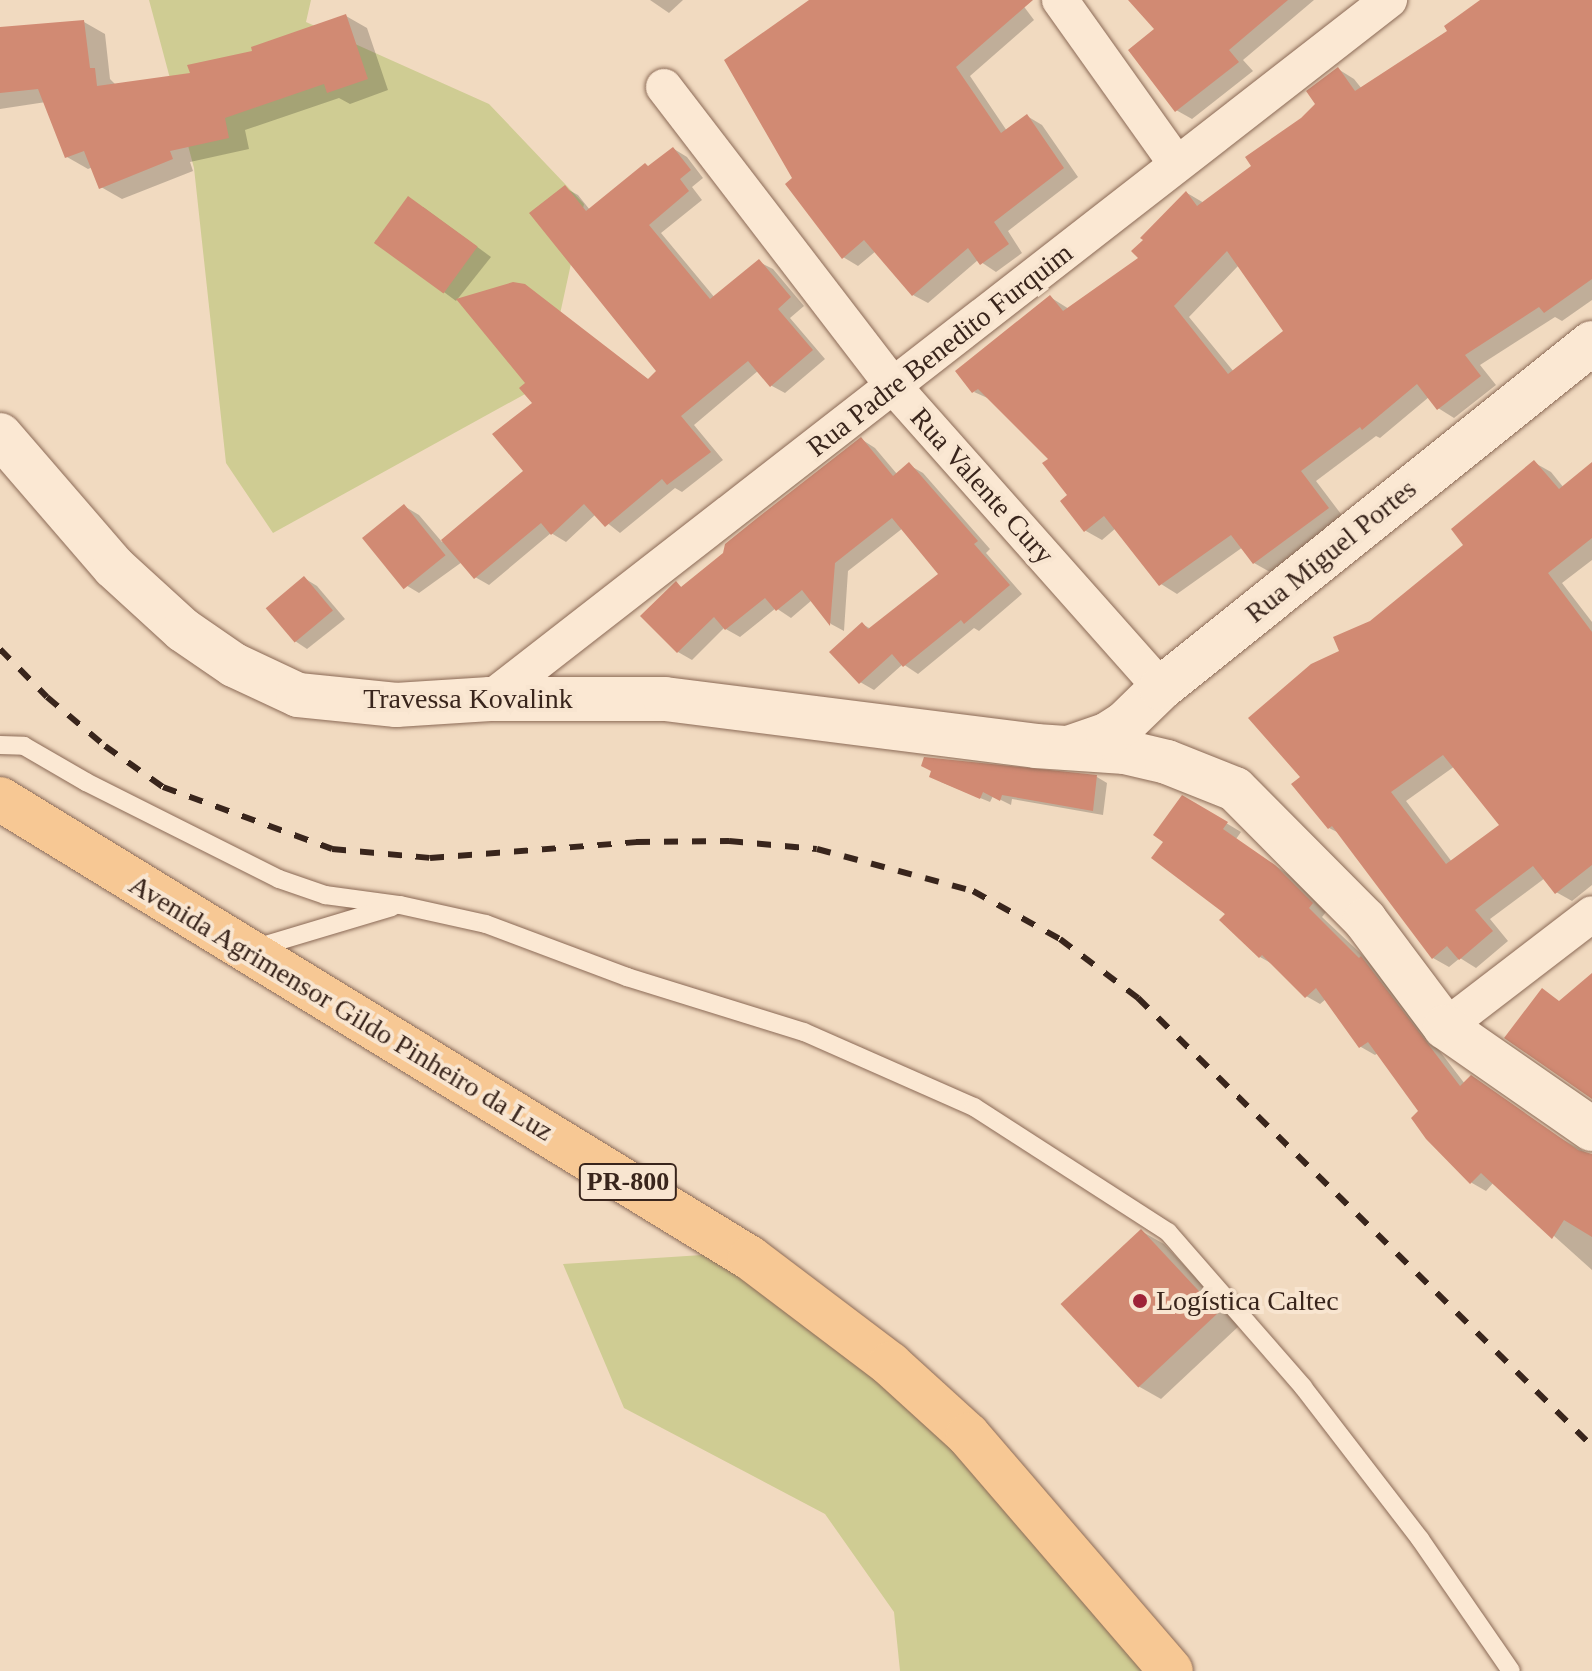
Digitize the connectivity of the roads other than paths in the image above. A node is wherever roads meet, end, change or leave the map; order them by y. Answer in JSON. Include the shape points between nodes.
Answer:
{"nodes":[{"id":1,"x":1060,"y":0,"type":"edge"},
{"id":2,"x":1389,"y":0,"type":"edge"},
{"id":3,"x":664,"y":87,"type":"dead end"},
{"id":4,"x":1176,"y":163,"type":"junction"},
{"id":5,"x":1592,"y":343,"type":"edge"},
{"id":6,"x":894,"y":387,"type":"junction"},
{"id":7,"x":0,"y":435,"type":"edge"},
{"id":8,"x":1161,"y":688,"type":"junction"},
{"id":9,"x":490,"y":699,"type":"junction"},
{"id":10,"x":0,"y":745,"type":"edge"},
{"id":11,"x":1050,"y":748,"type":"junction"},
{"id":12,"x":1167,"y":762,"type":"junction"},
{"id":13,"x":0,"y":799,"type":"edge"},
{"id":14,"x":400,"y":905,"type":"junction"},
{"id":15,"x":1592,"y":914,"type":"edge"},
{"id":16,"x":246,"y":951,"type":"junction"},
{"id":17,"x":1445,"y":1027,"type":"junction"},
{"id":18,"x":1592,"y":1129,"type":"edge"},
{"id":19,"x":1171,"y":1671,"type":"edge"},
{"id":20,"x":1511,"y":1671,"type":"edge"}],
"edges":[{"from":1,"to":4,"type":"street"},
{"from":2,"to":4,"type":"street","name":"Rua Padre Benedito Furquim"},
{"from":3,"to":6,"type":"street","name":"Rua Valente Cury"},
{"from":4,"to":6,"type":"street","name":"Rua Padre Benedito Furquim"},
{"from":5,"to":8,"type":"street","name":"Rua Miguel Portes"},
{"from":6,"to":8,"type":"street","name":"Rua Valente Cury"},
{"from":6,"to":9,"type":"street","name":"Rua Padre Benedito Furquim"},
{"from":7,"to":9,"type":"street","name":"Travessa Kovalink","via":[[114,567],[183,630],[234,665],[298,695],[396,705]]},
{"from":8,"to":11,"type":"street","name":"Rua Miguel Portes","via":[[1116,729]]},
{"from":8,"to":12,"type":"street","via":[[1147,708],[1145,732]]},
{"from":9,"to":11,"type":"street","name":"Travessa Kovalink","via":[[665,699]]},
{"from":10,"to":14,"type":"lane","via":[[24,746],[279,879],[325,895]]},
{"from":11,"to":12,"type":"street","name":"Travessa Kovalink","via":[[1125,752]]},
{"from":12,"to":17,"type":"street","name":"Travessa Kovalink","via":[[1235,789],[1365,920]]},
{"from":13,"to":16,"type":"main road","name":"Avenida Agrimensor Gildo Pinheiro da Luz","number":"PR-800"},
{"from":14,"to":16,"type":"lane"},
{"from":14,"to":20,"type":"lane","via":[[486,924],[627,977],[804,1032],[974,1107],[1168,1232],[1303,1387],[1420,1539]]},
{"from":15,"to":17,"type":"street"},
{"from":16,"to":19,"type":"main road","name":"Avenida Agrimensor Gildo Pinheiro da Luz","number":"PR-800","via":[[750,1258],[890,1364],[968,1435]]},
{"from":17,"to":18,"type":"street","name":"Travessa Kovalink"}]}
